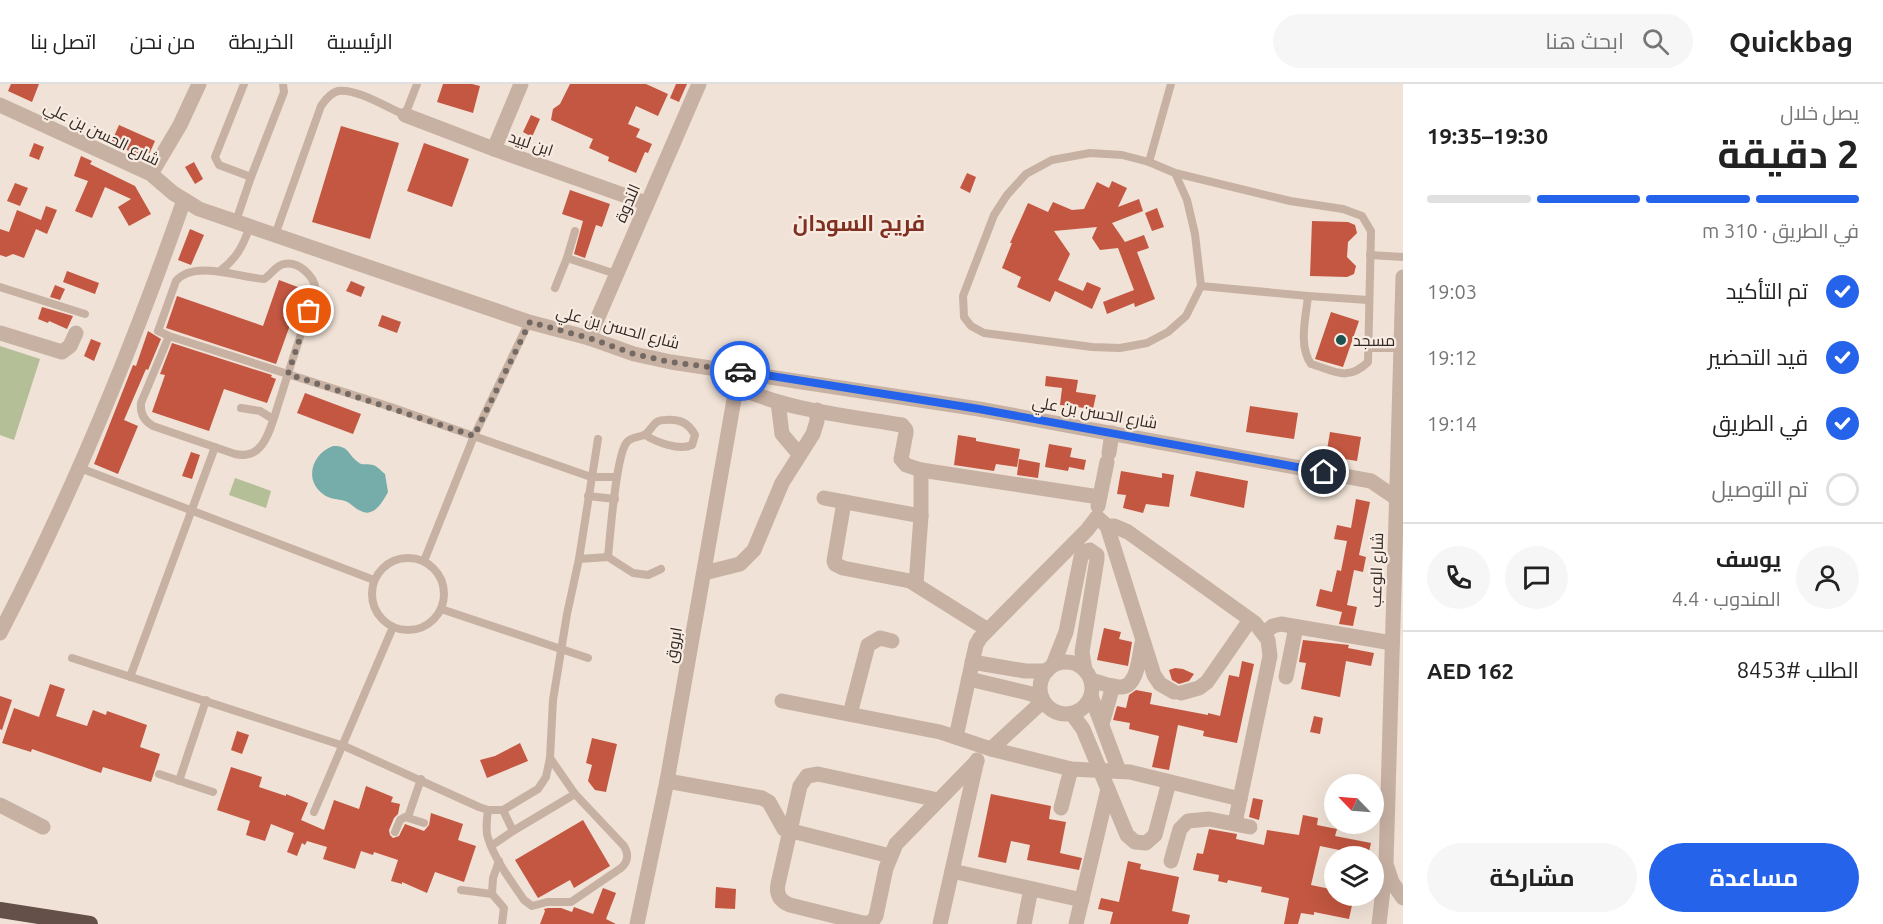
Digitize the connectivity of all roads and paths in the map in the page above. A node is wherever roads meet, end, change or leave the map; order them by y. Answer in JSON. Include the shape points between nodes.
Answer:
{"nodes":[{"id":1,"x":199,"y":84,"type":"edge"},
{"id":2,"x":244,"y":84,"type":"edge"},
{"id":3,"x":283,"y":84,"type":"edge"},
{"id":4,"x":417,"y":84,"type":"edge"},
{"id":5,"x":521,"y":84,"type":"edge"},
{"id":6,"x":699,"y":84,"type":"edge"},
{"id":7,"x":1172,"y":84,"type":"edge"},
{"id":8,"x":0,"y":105,"type":"edge"},
{"id":9,"x":405,"y":115,"type":"junction"},
{"id":10,"x":494,"y":149,"type":"junction"},
{"id":11,"x":1149,"y":162,"type":"junction"},
{"id":12,"x":1174,"y":172,"type":"junction"},
{"id":13,"x":151,"y":174,"type":"junction"},
{"id":14,"x":251,"y":177,"type":"junction"},
{"id":15,"x":184,"y":200,"type":"junction"},
{"id":16,"x":646,"y":203,"type":"junction"},
{"id":17,"x":243,"y":224,"type":"junction"},
{"id":18,"x":575,"y":231,"type":"dead end"},
{"id":19,"x":275,"y":235,"type":"junction"},
{"id":20,"x":1370,"y":255,"type":"junction"},
{"id":21,"x":1403,"y":257,"type":"edge"},
{"id":22,"x":567,"y":258,"type":"junction"},
{"id":23,"x":220,"y":271,"type":"junction"},
{"id":24,"x":616,"y":274,"type":"junction"},
{"id":25,"x":1403,"y":278,"type":"edge"},
{"id":26,"x":1201,"y":286,"type":"junction"},
{"id":27,"x":0,"y":287,"type":"edge"},
{"id":28,"x":555,"y":288,"type":"dead end"},
{"id":29,"x":1308,"y":296,"type":"junction"},
{"id":30,"x":1368,"y":300,"type":"junction"},
{"id":31,"x":85,"y":314,"type":"dead end"},
{"id":32,"x":530,"y":322,"type":"junction"},
{"id":33,"x":0,"y":333,"type":"edge"},
{"id":34,"x":76,"y":333,"type":"dead end"},
{"id":35,"x":169,"y":336,"type":"junction"},
{"id":36,"x":589,"y":338,"type":"junction"},
{"id":37,"x":1369,"y":348,"type":"junction"},
{"id":38,"x":1401,"y":348,"type":"junction"},
{"id":39,"x":739,"y":371,"type":"junction"},
{"id":40,"x":288,"y":374,"type":"junction"},
{"id":41,"x":736,"y":386,"type":"junction"},
{"id":42,"x":778,"y":402,"type":"junction"},
{"id":43,"x":241,"y":408,"type":"dead end"},
{"id":44,"x":817,"y":410,"type":"junction"},
{"id":45,"x":273,"y":419,"type":"junction"},
{"id":46,"x":1112,"y":433,"type":"junction"},
{"id":47,"x":645,"y":435,"type":"junction"},
{"id":48,"x":474,"y":436,"type":"junction"},
{"id":49,"x":598,"y":439,"type":"dead end"},
{"id":50,"x":215,"y":447,"type":"junction"},
{"id":51,"x":799,"y":454,"type":"junction"},
{"id":52,"x":1397,"y":465,"type":"junction"},
{"id":53,"x":80,"y":468,"type":"junction"},
{"id":54,"x":921,"y":470,"type":"junction"},
{"id":55,"x":591,"y":477,"type":"junction"},
{"id":56,"x":617,"y":477,"type":"junction"},
{"id":57,"x":1371,"y":481,"type":"junction"},
{"id":58,"x":588,"y":496,"type":"junction"},
{"id":59,"x":1099,"y":497,"type":"junction"},
{"id":60,"x":824,"y":498,"type":"dead end"},
{"id":61,"x":1396,"y":498,"type":"junction"},
{"id":62,"x":615,"y":499,"type":"junction"},
{"id":63,"x":844,"y":502,"type":"junction"},
{"id":64,"x":191,"y":512,"type":"junction"},
{"id":65,"x":921,"y":516,"type":"junction"},
{"id":66,"x":1102,"y":521,"type":"junction"},
{"id":67,"x":1090,"y":550,"type":"junction"},
{"id":68,"x":608,"y":557,"type":"junction"},
{"id":69,"x":579,"y":559,"type":"junction"},
{"id":70,"x":424,"y":561,"type":"junction"},
{"id":71,"x":661,"y":569,"type":"dead end"},
{"id":72,"x":704,"y":573,"type":"junction"},
{"id":73,"x":374,"y":580,"type":"junction"},
{"id":74,"x":916,"y":584,"type":"junction"},
{"id":75,"x":441,"y":609,"type":"junction"},
{"id":76,"x":1250,"y":620,"type":"junction"},
{"id":77,"x":393,"y":627,"type":"junction"},
{"id":78,"x":1296,"y":627,"type":"junction"},
{"id":79,"x":988,"y":630,"type":"junction"},
{"id":80,"x":0,"y":633,"type":"edge"},
{"id":81,"x":1264,"y":633,"type":"junction"},
{"id":82,"x":892,"y":640,"type":"dead end"},
{"id":83,"x":1143,"y":640,"type":"junction"},
{"id":84,"x":1392,"y":643,"type":"junction"},
{"id":85,"x":562,"y":649,"type":"junction"},
{"id":86,"x":72,"y":658,"type":"dead end"},
{"id":87,"x":588,"y":658,"type":"dead end"},
{"id":88,"x":972,"y":662,"type":"junction"},
{"id":89,"x":1050,"y":668,"type":"junction"},
{"id":90,"x":1088,"y":675,"type":"junction"},
{"id":91,"x":130,"y":677,"type":"junction"},
{"id":92,"x":1286,"y":677,"type":"dead end"},
{"id":93,"x":969,"y":679,"type":"junction"},
{"id":94,"x":1113,"y":686,"type":"junction"},
{"id":95,"x":1092,"y":696,"type":"junction"},
{"id":96,"x":206,"y":700,"type":"junction"},
{"id":97,"x":1043,"y":700,"type":"junction"},
{"id":98,"x":782,"y":701,"type":"dead end"},
{"id":99,"x":850,"y":714,"type":"junction"},
{"id":100,"x":1072,"y":714,"type":"junction"},
{"id":101,"x":1102,"y":724,"type":"junction"},
{"id":102,"x":956,"y":737,"type":"junction"},
{"id":103,"x":344,"y":746,"type":"junction"},
{"id":104,"x":986,"y":747,"type":"junction"},
{"id":105,"x":550,"y":758,"type":"junction"},
{"id":106,"x":977,"y":761,"type":"junction"},
{"id":107,"x":1071,"y":769,"type":"junction"},
{"id":108,"x":1100,"y":770,"type":"junction"},
{"id":109,"x":1119,"y":771,"type":"junction"},
{"id":110,"x":159,"y":774,"type":"dead end"},
{"id":111,"x":421,"y":779,"type":"junction"},
{"id":112,"x":179,"y":781,"type":"junction"},
{"id":113,"x":667,"y":781,"type":"junction"},
{"id":114,"x":1169,"y":783,"type":"junction"},
{"id":115,"x":1108,"y":789,"type":"junction"},
{"id":116,"x":213,"y":792,"type":"dead end"},
{"id":117,"x":575,"y":794,"type":"junction"},
{"id":118,"x":1240,"y":799,"type":"junction"},
{"id":119,"x":938,"y":800,"type":"junction"},
{"id":120,"x":0,"y":805,"type":"edge"},
{"id":121,"x":1061,"y":808,"type":"dead end"},
{"id":122,"x":488,"y":810,"type":"junction"},
{"id":123,"x":503,"y":810,"type":"junction"},
{"id":124,"x":314,"y":812,"type":"dead end"},
{"id":125,"x":408,"y":817,"type":"junction"},
{"id":126,"x":424,"y":823,"type":"dead end"},
{"id":127,"x":44,"y":827,"type":"dead end"},
{"id":128,"x":1157,"y":829,"type":"junction"},
{"id":129,"x":513,"y":831,"type":"junction"},
{"id":130,"x":790,"y":831,"type":"junction"},
{"id":131,"x":395,"y":832,"type":"dead end"},
{"id":132,"x":1178,"y":835,"type":"junction"},
{"id":133,"x":492,"y":846,"type":"junction"},
{"id":134,"x":890,"y":856,"type":"junction"},
{"id":135,"x":499,"y":861,"type":"junction"},
{"id":136,"x":1172,"y":861,"type":"dead end"},
{"id":137,"x":1386,"y":864,"type":"junction"},
{"id":138,"x":952,"y":871,"type":"junction"},
{"id":139,"x":1031,"y":889,"type":"junction"},
{"id":140,"x":461,"y":890,"type":"dead end"},
{"id":141,"x":492,"y":894,"type":"junction"},
{"id":142,"x":1403,"y":898,"type":"edge"},
{"id":143,"x":1082,"y":900,"type":"junction"},
{"id":144,"x":0,"y":910,"type":"edge"},
{"id":145,"x":1378,"y":922,"type":"edge"},
{"id":146,"x":90,"y":924,"type":"edge"},
{"id":147,"x":502,"y":924,"type":"edge"},
{"id":148,"x":637,"y":924,"type":"edge"},
{"id":149,"x":940,"y":924,"type":"edge"},
{"id":150,"x":1024,"y":924,"type":"edge"},
{"id":151,"x":1076,"y":924,"type":"edge"}],
"edges":[{"from":1,"to":13,"type":"street"},
{"from":2,"to":14,"type":"lane","via":[[215,157],[219,165]]},
{"from":3,"to":14,"type":"lane","via":[[284,92]]},
{"from":4,"to":9,"type":"lane"},
{"from":5,"to":10,"type":"street"},
{"from":6,"to":16,"type":"street","name":"الندوة"},
{"from":7,"to":11,"type":"lane"},
{"from":8,"to":13,"type":"street","name":"شارع الحسن بن علي"},
{"from":9,"to":10,"type":"street","name":"ابن لبيد"},
{"from":9,"to":19,"type":"lane","name":"ابن لبيد","via":[[358,94],[331,94],[321,106]]},
{"from":10,"to":16,"type":"street","name":"ابن لبيد"},
{"from":11,"to":12,"type":"lane"},
{"from":11,"to":26,"type":"lane","via":[[1090,153],[1052,160],[1026,174],[994,215],[963,296],[964,317],[984,333],[1120,348],[1148,343],[1168,332],[1186,316]]},
{"from":12,"to":20,"type":"lane","via":[[1362,216],[1371,231]]},
{"from":12,"to":26,"type":"lane","via":[[1190,211]]},
{"from":13,"to":15,"type":"street","name":"شارع الحسن بن علي"},
{"from":14,"to":17,"type":"lane"},
{"from":15,"to":17,"type":"street","name":"شارع الحسن بن علي"},
{"from":15,"to":53,"type":"street","via":[[135,335]]},
{"from":16,"to":24,"type":"street","name":"الندوة"},
{"from":17,"to":19,"type":"street","name":"شارع الحسن بن علي"},
{"from":17,"to":23,"type":"lane","via":[[243,248]]},
{"from":18,"to":22,"type":"lane"},
{"from":19,"to":32,"type":"street","name":"شارع الحسن بن علي"},
{"from":20,"to":21,"type":"lane"},
{"from":20,"to":30,"type":"lane"},
{"from":22,"to":24,"type":"lane"},
{"from":22,"to":28,"type":"lane"},
{"from":23,"to":35,"type":"lane","via":[[187,273],[176,281],[158,328]]},
{"from":23,"to":40,"type":"lane","via":[[264,279],[284,264],[311,276],[316,290]]},
{"from":24,"to":36,"type":"street","name":"الندوة"},
{"from":25,"to":38,"type":"street","name":"شارع الوعب"},
{"from":26,"to":29,"type":"lane"},
{"from":27,"to":31,"type":"lane"},
{"from":29,"to":30,"type":"lane"},
{"from":29,"to":37,"type":"lane","via":[[1303,346],[1311,364],[1349,375],[1368,362]]},
{"from":30,"to":37,"type":"lane"},
{"from":32,"to":36,"type":"street","name":"شارع الحسن بن علي"},
{"from":32,"to":48,"type":"lane"},
{"from":33,"to":34,"type":"street","via":[[62,352]]},
{"from":35,"to":40,"type":"lane"},
{"from":35,"to":50,"type":"lane","via":[[141,404],[144,420]]},
{"from":36,"to":39,"type":"street","name":"شارع الحسن بن علي","via":[[670,362]]},
{"from":37,"to":38,"type":"lane"},
{"from":38,"to":52,"type":"street","name":"شارع الوعب"},
{"from":39,"to":41,"type":"street","name":"ابروق"},
{"from":39,"to":46,"type":"street","name":"شارع الحسن بن علي"},
{"from":40,"to":45,"type":"lane"},
{"from":40,"to":48,"type":"lane"},
{"from":41,"to":42,"type":"street"},
{"from":41,"to":72,"type":"street","name":"ابروق"},
{"from":42,"to":44,"type":"street"},
{"from":42,"to":51,"type":"street","via":[[783,434]]},
{"from":43,"to":45,"type":"lane","via":[[260,411]]},
{"from":44,"to":51,"type":"street","via":[[813,434]]},
{"from":44,"to":54,"type":"street","via":[[902,425],[906,433],[901,459]]},
{"from":45,"to":50,"type":"lane","via":[[255,452],[241,455]]},
{"from":46,"to":57,"type":"street","name":"شارع الحسن بن علي"},
{"from":46,"to":59,"type":"street"},
{"from":47,"to":47,"type":"lane","via":[[657,421],[672,419],[691,427],[695,435],[692,445],[686,448]]},
{"from":47,"to":56,"type":"lane","via":[[624,445]]},
{"from":48,"to":55,"type":"lane"},
{"from":48,"to":70,"type":"lane"},
{"from":49,"to":55,"type":"lane"},
{"from":50,"to":64,"type":"lane"},
{"from":51,"to":72,"type":"street","via":[[782,483],[754,550],[740,564]]},
{"from":52,"to":57,"type":"street"},
{"from":52,"to":61,"type":"street","name":"شارع الوعب"},
{"from":53,"to":64,"type":"lane"},
{"from":53,"to":80,"type":"street"},
{"from":54,"to":59,"type":"street"},
{"from":54,"to":65,"type":"street"},
{"from":55,"to":56,"type":"lane"},
{"from":55,"to":58,"type":"lane"},
{"from":56,"to":62,"type":"lane"},
{"from":57,"to":61,"type":"street","name":"شارع الحسن بن علي"},
{"from":58,"to":62,"type":"lane"},
{"from":58,"to":69,"type":"lane"},
{"from":59,"to":66,"type":"street"},
{"from":60,"to":63,"type":"street"},
{"from":61,"to":84,"type":"street","name":"شارع الوعب"},
{"from":62,"to":68,"type":"lane"},
{"from":63,"to":65,"type":"street"},
{"from":63,"to":74,"type":"street","via":[[836,564]]},
{"from":64,"to":73,"type":"lane"},
{"from":64,"to":91,"type":"lane"},
{"from":65,"to":74,"type":"street"},
{"from":66,"to":67,"type":"street"},
{"from":66,"to":76,"type":"street","via":[[1128,532]]},
{"from":66,"to":79,"type":"street","via":[[1087,530]]},
{"from":66,"to":83,"type":"street"},
{"from":67,"to":89,"type":"street","via":[[1081,557],[1066,632]]},
{"from":67,"to":90,"type":"street","via":[[1097,559],[1082,652]]},
{"from":68,"to":69,"type":"lane"},
{"from":68,"to":71,"type":"lane","via":[[633,573],[648,575]]},
{"from":69,"to":85,"type":"lane"},
{"from":70,"to":73,"type":"lane","via":[[413,557],[390,562]]},
{"from":70,"to":75,"type":"lane","via":[[442,581]]},
{"from":72,"to":113,"type":"street","name":"ابروق"},
{"from":73,"to":77,"type":"lane","via":[[371,591],[376,612]]},
{"from":74,"to":79,"type":"street"},
{"from":75,"to":77,"type":"lane","via":[[435,618],[415,630]]},
{"from":75,"to":85,"type":"lane"},
{"from":76,"to":81,"type":"street"},
{"from":76,"to":83,"type":"street","via":[[1199,688],[1177,692],[1160,684]]},
{"from":77,"to":103,"type":"lane"},
{"from":78,"to":81,"type":"street","via":[[1277,624]]},
{"from":78,"to":84,"type":"street"},
{"from":78,"to":92,"type":"street"},
{"from":79,"to":88,"type":"street","via":[[976,645]]},
{"from":81,"to":118,"type":"street","via":[[1270,656]]},
{"from":82,"to":99,"type":"street","via":[[880,638],[868,645]]},
{"from":83,"to":94,"type":"street","via":[[1132,681],[1125,687]]},
{"from":84,"to":137,"type":"street","name":"شارع الوعب"},
{"from":85,"to":87,"type":"lane"},
{"from":85,"to":105,"type":"lane","via":[[553,700]]},
{"from":86,"to":91,"type":"lane"},
{"from":88,"to":89,"type":"street","via":[[1025,671]]},
{"from":88,"to":93,"type":"street"},
{"from":89,"to":90,"type":"street","via":[[1070,662]]},
{"from":89,"to":97,"type":"street","via":[[1042,679]]},
{"from":90,"to":94,"type":"street"},
{"from":90,"to":95,"type":"street"},
{"from":91,"to":96,"type":"lane"},
{"from":93,"to":97,"type":"street"},
{"from":93,"to":102,"type":"street"},
{"from":94,"to":101,"type":"street"},
{"from":95,"to":100,"type":"street"},
{"from":95,"to":101,"type":"street"},
{"from":96,"to":103,"type":"lane"},
{"from":96,"to":112,"type":"lane"},
{"from":97,"to":100,"type":"street","via":[[1055,712]]},
{"from":97,"to":104,"type":"street"},
{"from":98,"to":99,"type":"street"},
{"from":99,"to":102,"type":"street"},
{"from":100,"to":108,"type":"street","via":[[1083,729]]},
{"from":101,"to":109,"type":"street"},
{"from":102,"to":104,"type":"street"},
{"from":103,"to":111,"type":"lane"},
{"from":103,"to":124,"type":"lane"},
{"from":104,"to":106,"type":"street"},
{"from":104,"to":107,"type":"street"},
{"from":105,"to":117,"type":"lane"},
{"from":105,"to":123,"type":"lane","via":[[546,777],[537,789]]},
{"from":106,"to":119,"type":"street"},
{"from":106,"to":138,"type":"street"},
{"from":107,"to":108,"type":"street"},
{"from":107,"to":121,"type":"street"},
{"from":108,"to":109,"type":"street"},
{"from":108,"to":115,"type":"street"},
{"from":109,"to":114,"type":"street"},
{"from":110,"to":112,"type":"lane"},
{"from":111,"to":122,"type":"lane"},
{"from":111,"to":125,"type":"lane"},
{"from":112,"to":116,"type":"lane"},
{"from":113,"to":130,"type":"street","via":[[762,798],[769,802],[784,829]]},
{"from":113,"to":148,"type":"street","name":"ابروق"},
{"from":114,"to":118,"type":"street"},
{"from":114,"to":128,"type":"street"},
{"from":115,"to":128,"type":"street","via":[[1131,839],[1146,843]]},
{"from":115,"to":143,"type":"street"},
{"from":117,"to":129,"type":"lane"},
{"from":117,"to":135,"type":"lane","via":[[624,846],[627,855],[621,868],[571,902],[532,906]]},
{"from":118,"to":132,"type":"street","via":[[1242,825],[1193,819],[1183,824]]},
{"from":119,"to":130,"type":"street","via":[[812,774],[802,780]]},
{"from":119,"to":134,"type":"street","via":[[903,836]]},
{"from":120,"to":127,"type":"street"},
{"from":122,"to":123,"type":"lane"},
{"from":122,"to":133,"type":"lane","via":[[487,838]]},
{"from":123,"to":129,"type":"lane"},
{"from":125,"to":126,"type":"lane"},
{"from":125,"to":131,"type":"lane","via":[[400,820]]},
{"from":128,"to":132,"type":"street"},
{"from":129,"to":133,"type":"lane"},
{"from":130,"to":134,"type":"street"},
{"from":130,"to":134,"type":"street","via":[[777,891],[784,903],[790,905],[871,922],[876,916]]},
{"from":132,"to":136,"type":"street"},
{"from":133,"to":135,"type":"lane"},
{"from":135,"to":141,"type":"lane"},
{"from":137,"to":142,"type":"street","name":"شارع الوعب"},
{"from":137,"to":145,"type":"street","name":"شارع الوعب"},
{"from":138,"to":139,"type":"street"},
{"from":138,"to":149,"type":"street"},
{"from":139,"to":143,"type":"street"},
{"from":139,"to":150,"type":"street"},
{"from":140,"to":141,"type":"lane"},
{"from":141,"to":147,"type":"lane","via":[[504,908]]},
{"from":142,"to":145,"type":"street"},
{"from":143,"to":151,"type":"street"},
{"from":144,"to":146,"type":"highway"}]}
